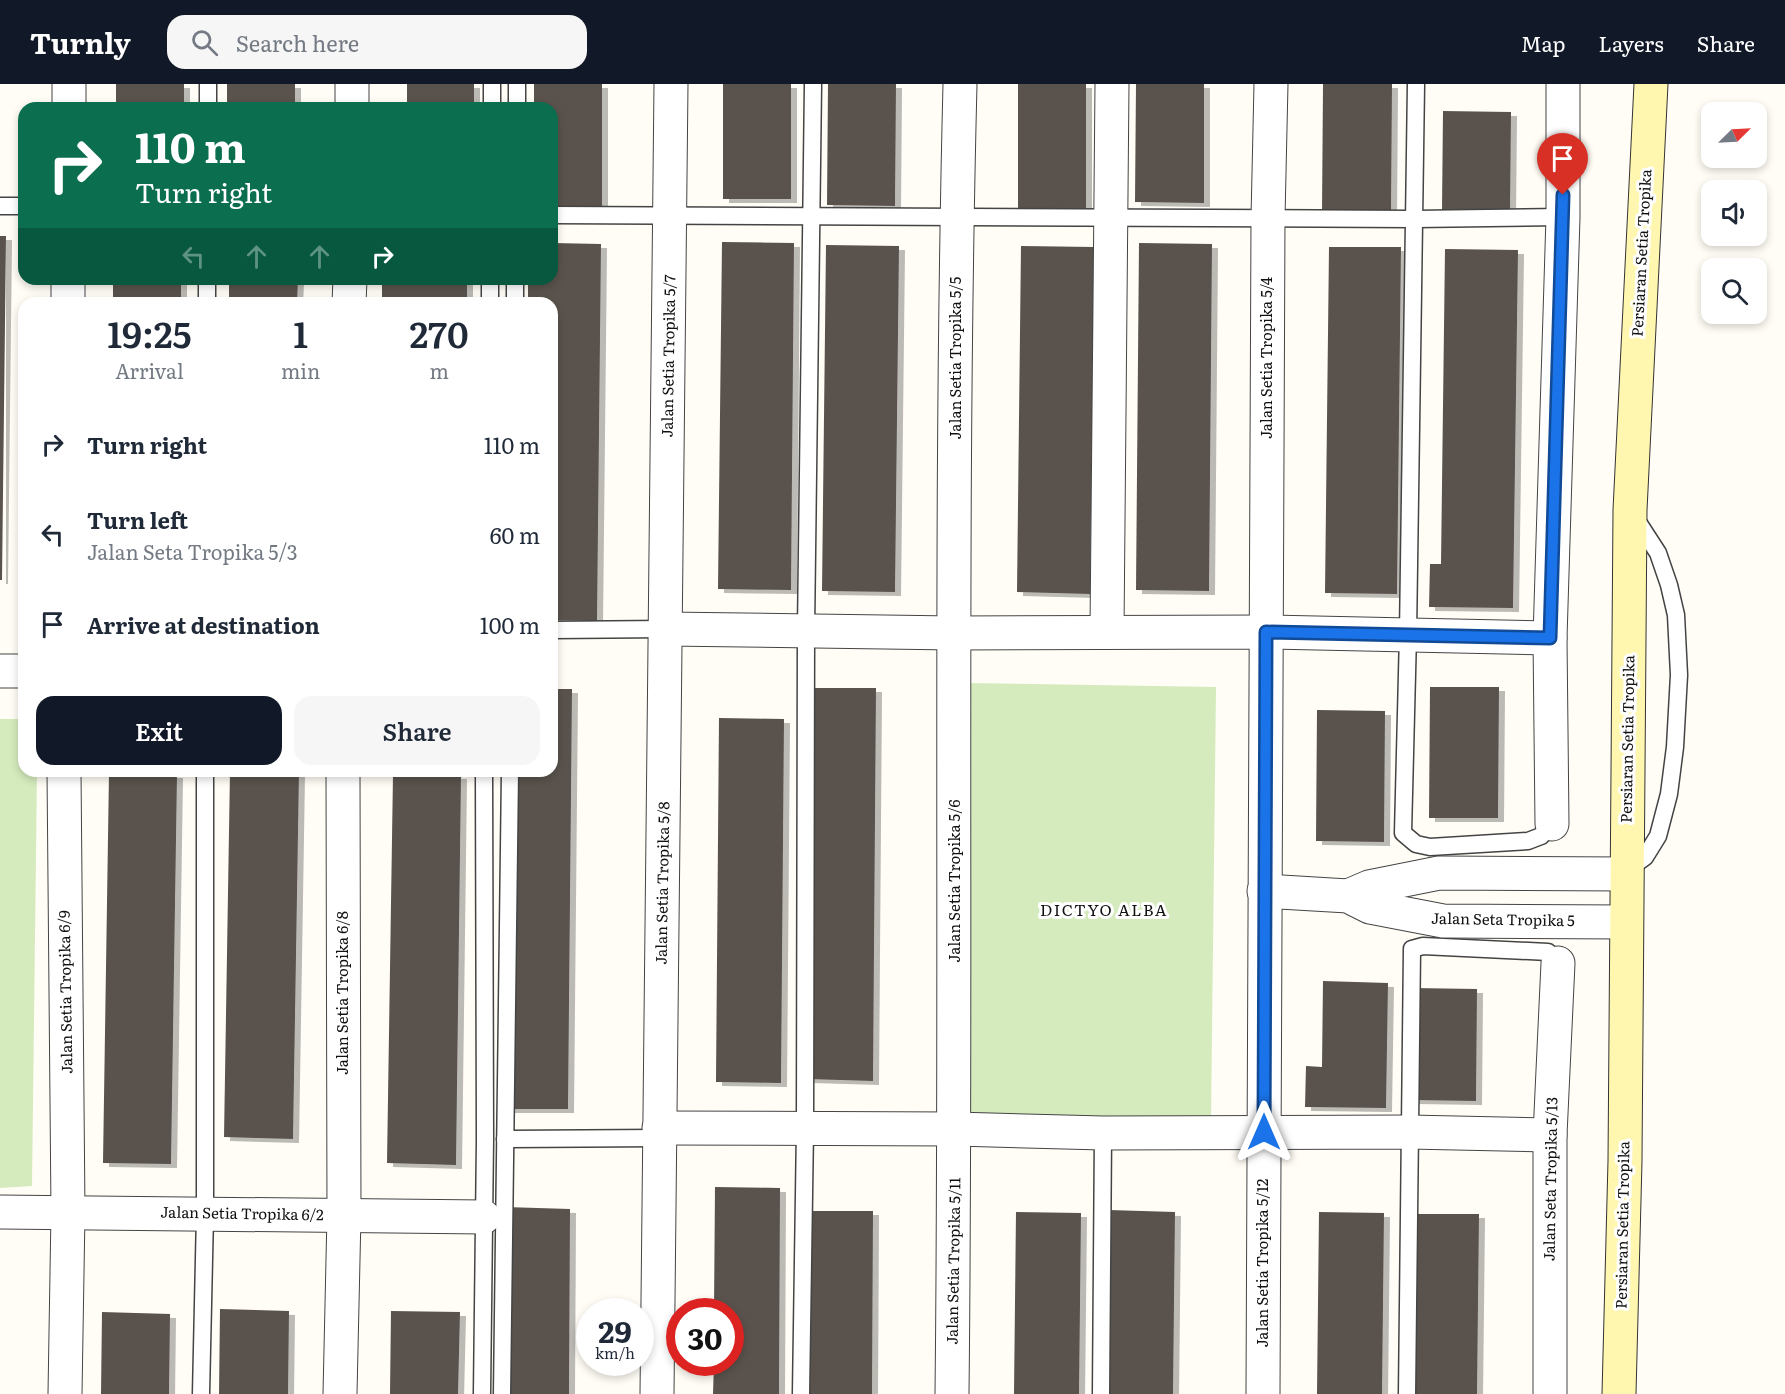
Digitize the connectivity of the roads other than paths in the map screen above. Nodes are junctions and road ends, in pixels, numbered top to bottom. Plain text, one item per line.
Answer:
1 (69, 84) edge
2 (208, 84) edge
3 (352, 84) edge
4 (492, 84) edge
5 (517, 84) edge
6 (672, 84) edge
7 (813, 84) edge
8 (960, 84) edge
9 (1112, 84) edge
10 (1271, 84) edge
11 (1416, 84) edge
12 (1651, 84) edge
13 (1563, 85) edge
14 (69, 102) edge
15 (208, 102) edge
16 (352, 102) edge
17 (492, 102) edge
18 (517, 102) edge
19 (0, 206) edge
20 (18, 206) edge
21 (558, 216) edge
22 (670, 216) junction
23 (813, 216) junction
24 (1563, 217) junction
25 (957, 218) junction
26 (1110, 218) junction
27 (1268, 218) junction
28 (1414, 219) junction
29 (1630, 510) junction
30 (666, 629) junction
31 (558, 630) edge
32 (806, 630) junction
33 (1107, 631) junction
34 (1266, 632) junction
35 (954, 633) junction
36 (1408, 634) junction
37 (1550, 638) junction
38 (0, 671) edge
39 (18, 671) edge
40 (64, 777) edge
41 (205, 777) edge
42 (343, 777) edge
43 (484, 777) edge
44 (510, 777) edge
45 (1552, 824) joint
46 (1627, 872) junction
47 (1264, 891) junction
48 (1348, 896) junction
49 (1626, 922) junction
50 (1558, 963) joint
51 (805, 1128) junction
52 (955, 1129) junction
53 (1264, 1132) junction
54 (1409, 1132) junction
55 (659, 1133) junction
56 (1103, 1133) junction
57 (1550, 1135) junction
58 (505, 1139) junction
59 (0, 1212) edge
60 (68, 1212) junction
61 (205, 1214) junction
62 (344, 1215) junction
63 (484, 1217) junction
64 (65, 1394) edge
65 (201, 1394) edge
66 (340, 1394) edge
67 (482, 1394) edge
68 (502, 1394) edge
69 (657, 1394) edge
70 (801, 1394) edge
71 (952, 1394) edge
72 (1101, 1394) edge
73 (1263, 1394) edge
74 (1407, 1394) edge
75 (1550, 1394) edge
76 (1619, 1394) edge

1 - 14 street
2 - 15 lane
3 - 16 street
4 - 17 lane
5 - 18 lane
6 - 22 street, Jalan Setia Tropika 5/7
7 - 23 lane
8 - 25 street, Jalan Setia Tropika 5/5
9 - 26 street
10 - 27 street, Jalan Setia Tropika 5/4
11 - 28 lane
12 - 29 street, Persiaran Setia Tropika
13 - 24 street
19 - 20 lane
21 - 22 lane
22 - 23 lane
22 - 30 street, Jalan Setia Tropika 5/7
23 - 25 lane
23 - 32 lane
24 - 28 lane
24 - 37 street
25 - 26 lane
25 - 35 street, Jalan Setia Tropika 5/5
26 - 27 lane
26 - 33 street
27 - 28 lane
27 - 34 street, Jalan Setia Tropika 5/4
28 - 36 lane
29 - 46 street, Persiaran Setia Tropika
29 - 46 lane
30 - 31 lane
30 - 32 street
30 - 55 street, Jalan Setia Tropika 5/8
32 - 35 street
32 - 51 lane
33 - 34 street
33 - 35 street
34 - 36 street
34 - 47 street, Jalan Setia Tropika 5/4
35 - 52 street, Jalan Setia Tropika 5/6
36 - 37 street
36 - 45 lane
37 - 45 street
38 - 39 street
40 - 60 street, Jalan Setia Tropika 6/9
41 - 61 lane
42 - 62 street, Jalan Setia Tropika 6/8
43 - 63 lane
44 - 58 lane
46 - 48 street, Jalan Seta Tropika 5
46 - 49 street, Persiaran Setia Tropika
47 - 48 street, Jalan Seta Tropika 5
47 - 53 street, Jalan Setia Tropika 5/12
48 - 49 street, Jalan Seta Tropika 5
49 - 76 street, Persiaran Setia Tropika
50 - 54 lane
50 - 57 street, Jalan Seta Tropika 5/13
51 - 52 street
51 - 55 street
51 - 70 lane
52 - 56 street
52 - 71 street, Jalan Setia Tropika 5/11
53 - 54 street
53 - 56 street
53 - 73 street, Jalan Setia Tropika 5/12
54 - 57 street
54 - 74 lane
55 - 58 lane
55 - 69 street, Jalan Setia Tropika 5/8
56 - 72 lane
57 - 75 street, Jalan Seta Tropika 5/13
58 - 68 lane
59 - 60 street, Jalan Setia Tropika 6/2
60 - 61 street, Jalan Setia Tropika 6/2
60 - 64 street, Jalan Setia Tropika 6/9
61 - 62 street, Jalan Setia Tropika 6/2
61 - 65 lane
62 - 63 street, Jalan Setia Tropika 6/2
62 - 66 street, Jalan Setia Tropika 6/8
63 - 67 lane

